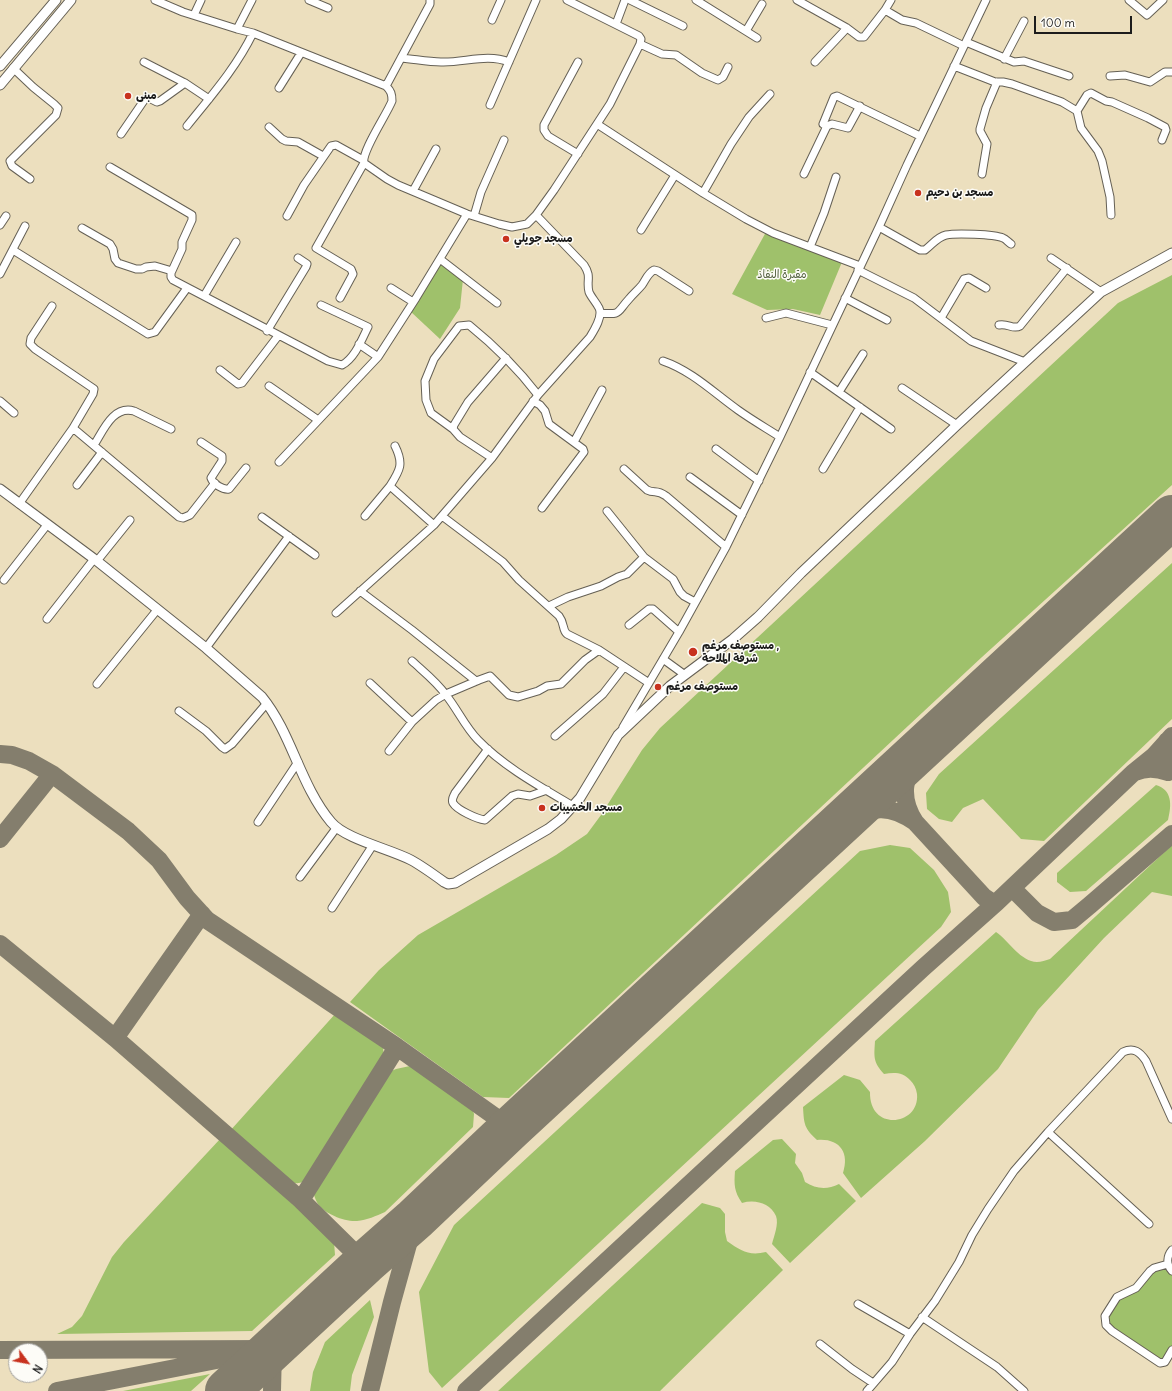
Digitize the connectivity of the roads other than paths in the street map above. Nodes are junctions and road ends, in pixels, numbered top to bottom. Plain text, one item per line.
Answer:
1 (56, 0) edge
2 (71, 0) edge
3 (155, 0) edge
4 (201, 0) edge
5 (252, 0) edge
6 (309, 0) edge
7 (430, 0) edge
8 (501, 0) edge
9 (536, 0) edge
10 (567, 0) edge
11 (625, 0) edge
12 (630, 0) edge
13 (696, 0) edge
14 (797, 0) edge
15 (891, 0) edge
16 (986, 0) edge
17 (1129, 0) edge
18 (1163, 0) edge
19 (762, 4) dead end
20 (328, 8) dead end
21 (885, 10) junction
22 (194, 15) junction
23 (492, 20) dead end
24 (1024, 21) dead end
25 (616, 24) junction
26 (683, 26) dead end
27 (847, 28) junction
28 (237, 29) junction
29 (746, 31) junction
30 (253, 33) junction
31 (757, 38) dead end
32 (640, 44) junction
33 (965, 44) junction
34 (301, 53) junction
35 (401, 58) junction
36 (1004, 59) junction
37 (144, 62) dead end
38 (509, 62) junction
39 (578, 62) dead end
40 (815, 62) dead end
41 (0, 66) edge
42 (954, 66) junction
43 (728, 67) dead end
44 (13, 68) junction
45 (1172, 72) edge
46 (1070, 76) dead end
47 (1110, 76) dead end
48 (185, 82) junction
49 (997, 82) junction
50 (0, 85) edge
51 (386, 86) junction
52 (279, 88) dead end
53 (770, 94) dead end
54 (210, 99) junction
55 (490, 106) dead end
56 (860, 106) junction
57 (1077, 111) junction
58 (598, 124) junction
59 (187, 126) dead end
60 (827, 126) junction
61 (269, 127) dead end
62 (121, 134) dead end
63 (920, 136) junction
64 (504, 140) dead end
65 (1162, 140) dead end
66 (436, 149) dead end
67 (578, 154) junction
68 (323, 156) junction
69 (364, 161) junction
70 (110, 167) dead end
71 (675, 174) junction
72 (804, 174) dead end
73 (982, 174) dead end
74 (836, 177) dead end
75 (30, 179) dead end
76 (412, 191) junction
77 (703, 193) junction
78 (1112, 214) dead end
79 (470, 215) junction
80 (536, 215) junction
81 (6, 216) dead end
82 (287, 216) dead end
83 (0, 225) edge
84 (25, 226) dead end
85 (879, 227) junction
86 (82, 228) dead end
87 (641, 230) dead end
88 (236, 242) dead end
89 (1011, 244) dead end
90 (810, 246) junction
91 (13, 250) junction
92 (1172, 253) edge
93 (298, 258) dead end
94 (1051, 258) dead end
95 (440, 259) junction
96 (859, 268) junction
97 (1067, 268) junction
98 (172, 271) junction
99 (0, 274) edge
100 (187, 288) junction
101 (391, 288) dead end
102 (986, 288) dead end
103 (689, 291) dead end
104 (1101, 292) junction
105 (204, 296) junction
106 (340, 298) dead end
107 (845, 298) junction
108 (413, 302) junction
109 (497, 303) dead end
110 (321, 305) dead end
111 (52, 306) dead end
112 (600, 313) junction
113 (766, 318) dead end
114 (941, 318) junction
115 (887, 320) dead end
116 (832, 325) junction
117 (999, 325) dead end
118 (267, 331) junction
119 (278, 336) junction
120 (359, 344) junction
121 (863, 354) dead end
122 (378, 357) junction
123 (506, 358) junction
124 (663, 361) dead end
125 (1025, 362) junction
126 (220, 370) dead end
127 (810, 372) junction
128 (269, 386) dead end
129 (902, 388) dead end
130 (602, 390) dead end
131 (840, 392) junction
132 (536, 398) junction
133 (0, 401) edge
134 (860, 407) junction
135 (14, 414) dead end
136 (318, 420) junction
137 (957, 425) junction
138 (73, 428) junction
139 (171, 429) dead end
140 (453, 429) junction
141 (891, 429) dead end
142 (780, 437) junction
143 (201, 442) dead end
144 (574, 442) junction
145 (94, 445) junction
146 (395, 446) dead end
147 (716, 449) dead end
148 (102, 452) junction
149 (492, 458) junction
150 (279, 462) dead end
151 (246, 468) dead end
152 (624, 469) dead end
153 (823, 469) dead end
154 (690, 477) dead end
155 (759, 481) junction
156 (215, 483) junction
157 (77, 485) dead end
158 (390, 486) junction
159 (0, 489) edge
160 (19, 504) junction
161 (542, 508) dead end
162 (607, 512) dead end
163 (742, 514) junction
164 (365, 516) dead end
165 (442, 516) junction
166 (262, 517) dead end
167 (130, 520) dead end
168 (47, 525) junction
169 (434, 525) junction
170 (289, 536) junction
171 (726, 547) junction
172 (315, 555) dead end
173 (644, 557) junction
174 (95, 560) junction
175 (4, 580) dead end
176 (360, 591) junction
177 (695, 602) junction
178 (549, 606) junction
179 (157, 610) junction
180 (336, 613) dead end
181 (47, 619) dead end
182 (629, 625) dead end
183 (679, 632) junction
184 (206, 648) junction
185 (599, 650) junction
186 (663, 659) junction
187 (412, 661) dead end
188 (624, 667) junction
189 (685, 675) junction
190 (476, 681) junction
191 (370, 683) dead end
192 (98, 684) dead end
193 (649, 684) junction
194 (446, 694) junction
195 (267, 704) junction
196 (180, 711) dead end
197 (412, 722) junction
198 (618, 735) junction
199 (554, 736) dead end
200 (488, 749) junction
201 (389, 751) dead end
202 (298, 762) junction
203 (547, 790) junction
204 (573, 806) junction
205 (258, 822) dead end
206 (337, 827) junction
207 (373, 845) junction
208 (300, 876) dead end
209 (332, 908) dead end
210 (1172, 1119) edge
211 (1048, 1132) junction
212 (1149, 1224) dead end
213 (1172, 1250) edge
214 (1170, 1268) edge
215 (858, 1304) dead end
216 (922, 1317) junction
217 (910, 1334) junction
218 (820, 1344) dead end
219 (1172, 1350) edge
220 (873, 1383) junction
221 (867, 1391) edge
222 (1024, 1391) edge

1 - 41 main road
2 - 44 main road
3 - 22 street
4 - 22 street
5 - 28 street
6 - 20 street
7 - 35 street
8 - 23 street
9 - 38 street
10 - 25 street
11 - 25 street
12 - 26 street
13 - 29 street
14 - 27 street
15 - 21 street
16 - 33 street
17 - 18 street
19 - 29 street
21 - 27 street
21 - 33 street
22 - 28 street
24 - 36 street
25 - 32 street
27 - 40 street
28 - 30 street
29 - 31 street
30 - 34 street
30 - 54 street
32 - 43 street
32 - 58 street
33 - 36 street
33 - 42 street
34 - 51 street
34 - 52 street
35 - 38 street
35 - 51 street
36 - 46 street
37 - 48 street
38 - 55 street
39 - 67 street
42 - 49 street
42 - 63 street
44 - 50 main road
44 - 75 street
45 - 47 street
48 - 54 street
48 - 62 street
49 - 57 street
49 - 73 street
51 - 69 street
53 - 77 street
54 - 59 street
56 - 60 street
56 - 60 street
56 - 63 street
57 - 65 street
57 - 78 street
58 - 67 street
58 - 71 street
60 - 72 street
61 - 68 street
63 - 85 street
64 - 79 street
66 - 76 street
67 - 80 street
68 - 69 street
68 - 82 street
69 - 76 street
69 - 106 street
70 - 98 street
71 - 77 street
71 - 87 street
74 - 90 street
76 - 79 street
77 - 90 street
79 - 80 street
79 - 95 street
80 - 112 street
81 - 83 street
84 - 91 street
85 - 89 street
85 - 96 street
86 - 98 street
88 - 105 street
90 - 96 street
91 - 99 street
91 - 100 street
92 - 104 main road
93 - 118 street
94 - 97 street
95 - 108 street
95 - 109 street
96 - 107 street
96 - 114 street
97 - 104 street
97 - 117 street
98 - 100 street
100 - 105 street
101 - 108 street
102 - 114 street
103 - 112 street
104 - 125 main road
105 - 118 street
107 - 115 street
107 - 116 street
108 - 122 street
110 - 120 street
111 - 138 street
112 - 132 street
113 - 116 street
114 - 125 street
116 - 127 street
118 - 119 street
119 - 120 street
119 - 126 street
120 - 122 street
121 - 131 street
122 - 136 street
123 - 132 street
123 - 140 street
123 - 140 street
124 - 142 street
125 - 137 main road
127 - 131 street
127 - 142 street
128 - 136 street
129 - 137 street
130 - 144 street
131 - 134 street
132 - 144 street
132 - 149 street
133 - 135 street
134 - 141 street
134 - 153 street
136 - 150 street
137 - 189 main road
138 - 145 street
138 - 160 street
139 - 145 street
140 - 149 street
142 - 155 street
143 - 156 street
144 - 161 street
145 - 148 street
146 - 158 street
147 - 155 street
148 - 156 street
148 - 157 street
149 - 165 street
151 - 156 street
152 - 171 street
154 - 163 street
155 - 163 street
158 - 164 street
158 - 169 street
159 - 160 main road
160 - 168 main road
162 - 173 street
163 - 171 street
165 - 169 street
165 - 178 street
166 - 170 street
167 - 174 street
168 - 174 main road
168 - 175 street
169 - 176 street
170 - 172 street
170 - 184 street
171 - 177 street
173 - 177 street
173 - 178 street
174 - 179 main road
174 - 181 street
176 - 180 street
176 - 190 street
177 - 183 street
178 - 185 street
179 - 184 main road
179 - 192 street
182 - 183 street
183 - 186 street
184 - 195 main road
185 - 188 street
185 - 190 street
186 - 189 street
186 - 193 street
187 - 194 street
188 - 193 street
188 - 199 street
189 - 198 main road
190 - 194 street
191 - 197 street
193 - 198 street
194 - 197 street
194 - 200 street
195 - 196 street
195 - 202 main road
197 - 201 street
198 - 204 main road
200 - 203 street
200 - 203 street
202 - 205 street
202 - 206 main road
203 - 204 street
204 - 207 main road
206 - 207 main road
206 - 208 street
207 - 209 street
210 - 211 street
211 - 212 street
211 - 216 street
213 - 214 street
214 - 219 street
215 - 217 street
216 - 217 street
216 - 222 street
217 - 220 street
218 - 220 street
220 - 221 street

